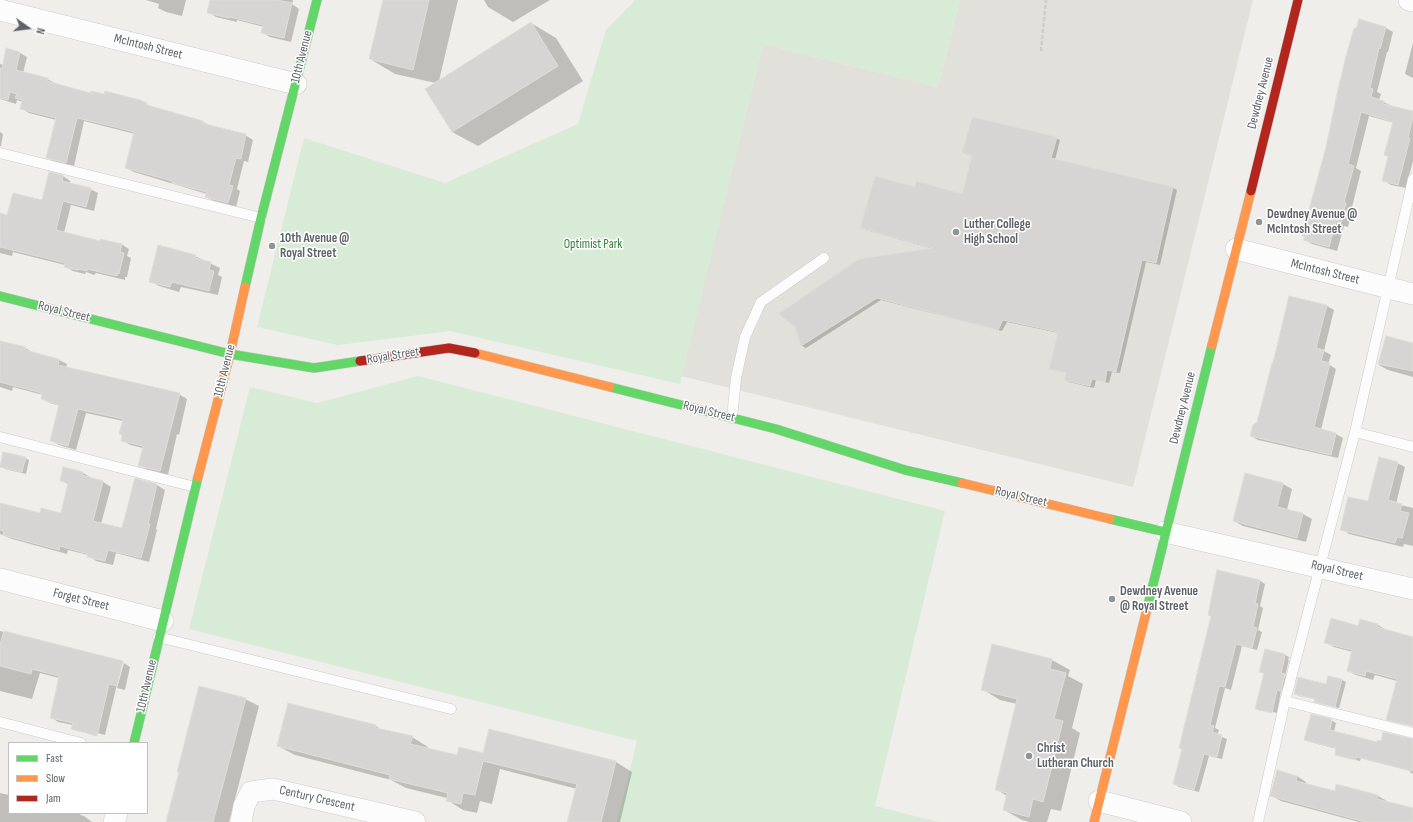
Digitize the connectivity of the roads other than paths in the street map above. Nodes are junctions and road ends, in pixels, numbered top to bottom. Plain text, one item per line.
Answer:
1 (317, 0) edge
2 (1298, 0) edge
3 (1409, 0) edge
4 (1413, 1) edge
5 (0, 10) edge
6 (296, 84) junction
7 (0, 153) edge
8 (1413, 179) edge
9 (261, 218) junction
10 (1236, 249) junction
11 (824, 258) dead end
12 (1389, 288) junction
13 (1413, 294) edge
14 (0, 296) edge
15 (230, 354) junction
16 (732, 418) junction
17 (1355, 432) junction
18 (0, 438) edge
19 (1413, 447) edge
20 (195, 487) junction
21 (1165, 532) junction
22 (1321, 567) junction
23 (0, 578) edge
24 (1413, 589) edge
25 (161, 629) junction
26 (1285, 701) junction
27 (451, 709) dead end
28 (0, 722) edge
29 (1413, 733) edge
30 (77, 742) edge
31 (134, 742) edge
32 (1099, 801) junction
33 (241, 822) edge
34 (415, 822) edge
35 (1094, 822) edge
36 (1181, 822) edge
37 (1258, 822) edge

1 - 6 street, 10th Avenue
2 - 10 street, Dewdney Avenue
3 - 4 street
5 - 6 street, McIntosh Street
6 - 9 street, 10th Avenue
7 - 9 lane
8 - 12 lane
9 - 15 street, 10th Avenue
10 - 12 street, McIntosh Street
10 - 21 street, Dewdney Avenue
11 - 16 lane
12 - 13 street, McIntosh Street
12 - 17 lane
14 - 15 street, Royal Street
15 - 16 street, Royal Street
15 - 20 street, 10th Avenue
16 - 21 street, Royal Street
17 - 19 lane
17 - 22 lane
18 - 20 lane
20 - 25 street, 10th Avenue
21 - 22 street, Royal Street
21 - 32 street, Dewdney Avenue
22 - 24 street, Royal Street
22 - 26 lane
23 - 25 street, Forget Street
25 - 27 lane
25 - 31 street, 10th Avenue
26 - 29 lane
26 - 37 lane
28 - 30 lane
32 - 35 street, Dewdney Avenue
32 - 36 street
33 - 34 street, Century Crescent

